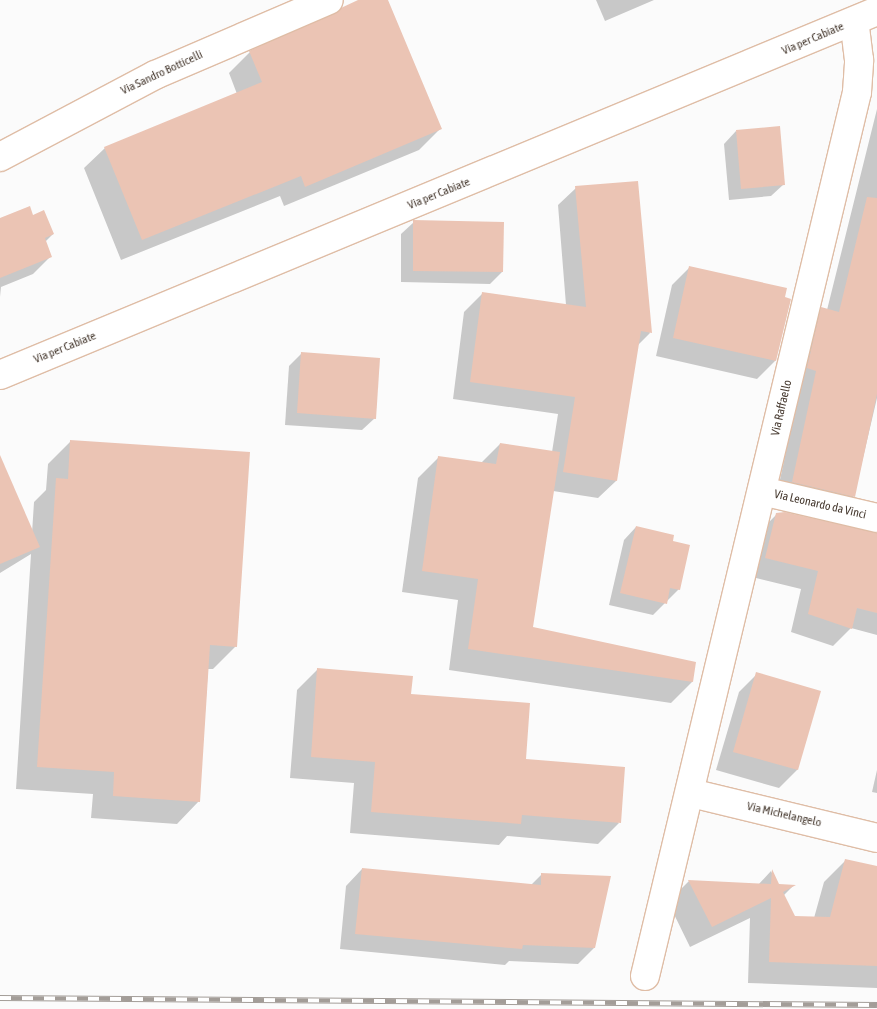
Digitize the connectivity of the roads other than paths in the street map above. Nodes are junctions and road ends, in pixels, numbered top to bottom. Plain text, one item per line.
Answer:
1 (329, 0) edge
2 (866, 16) edge
3 (0, 157) edge
4 (0, 375) edge
5 (762, 491) junction
6 (877, 518) edge
7 (691, 793) junction
8 (877, 838) edge
9 (645, 976) dead end

1 - 3 street, Via Sandro Botticelli
2 - 4 street, Via per Cabiate
2 - 5 street, Via Raffaello
5 - 6 street, Via Leonardo da Vinci
5 - 7 street, Via Raffaello
7 - 8 street, Via Michelangelo
7 - 9 street, Via Raffaello

